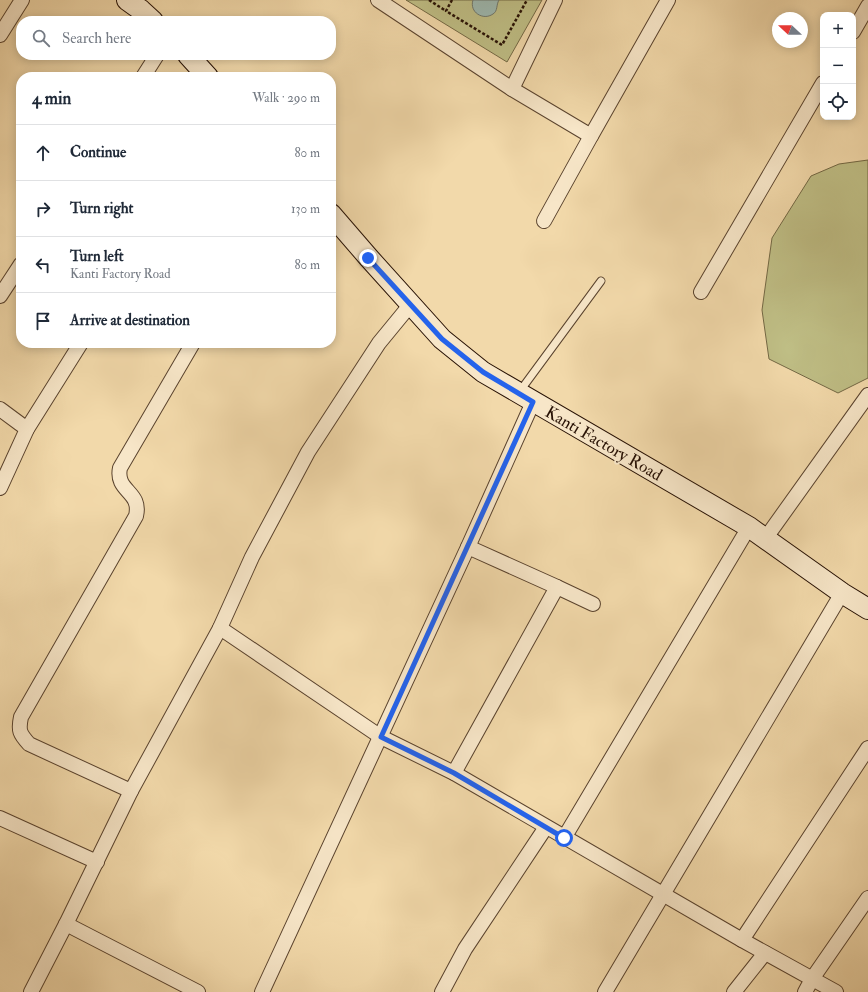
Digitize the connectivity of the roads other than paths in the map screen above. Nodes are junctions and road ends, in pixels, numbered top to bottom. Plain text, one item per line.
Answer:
1 (22, 0) edge
2 (127, 0) edge
3 (378, 0) edge
4 (555, 0) edge
5 (668, 0) edge
6 (868, 6) edge
7 (148, 16) edge
8 (856, 27) edge
9 (0, 35) edge
10 (154, 60) edge
11 (193, 60) edge
12 (146, 72) edge
13 (203, 72) edge
14 (822, 84) edge
15 (512, 89) junction
16 (591, 136) junction
17 (336, 220) edge
18 (544, 221) dead end
19 (16, 272) edge
20 (601, 282) dead end
21 (701, 292) dead end
22 (0, 296) edge
23 (411, 304) junction
24 (78, 348) edge
25 (190, 348) edge
26 (868, 395) edge
27 (526, 398) junction
28 (0, 409) edge
29 (27, 429) junction
30 (0, 488) edge
31 (749, 527) junction
32 (765, 539) junction
33 (468, 547) junction
34 (557, 587) junction
35 (842, 593) junction
36 (593, 604) dead end
37 (868, 609) edge
38 (220, 628) junction
39 (381, 737) junction
40 (868, 748) edge
41 (454, 773) junction
42 (131, 791) junction
43 (0, 818) edge
44 (546, 827) junction
45 (564, 838) junction
46 (96, 862) junction
47 (664, 894) junction
48 (868, 898) edge
49 (66, 924) junction
50 (742, 940) junction
51 (765, 953) junction
52 (812, 979) junction
53 (32, 992) edge
54 (198, 992) edge
55 (262, 992) edge
56 (442, 992) edge
57 (605, 992) edge
58 (734, 992) edge
59 (805, 992) edge
60 (836, 992) edge

1 - 9 street
2 - 7 street
3 - 15 street
4 - 15 street
5 - 16 street
6 - 8 street
10 - 12 street
11 - 13 street
14 - 21 street
15 - 16 street
16 - 18 street
17 - 23 street, Kanti Factory Road
19 - 22 street
20 - 27 lane
23 - 27 street, Kanti Factory Road
23 - 38 street
24 - 29 street
25 - 42 street
26 - 32 street
27 - 31 street, Kanti Factory Road
27 - 33 street
28 - 29 street
29 - 30 street
31 - 32 street, Kanti Factory Road
31 - 45 street
32 - 35 street, Kanti Factory Road
33 - 34 street
33 - 39 street
34 - 36 street
34 - 41 street
35 - 37 street, Kanti Factory Road
35 - 47 street
38 - 39 street
38 - 42 street
39 - 41 street
39 - 55 street
40 - 50 street
41 - 44 street
42 - 46 street
43 - 46 street
44 - 45 street
44 - 56 street
45 - 47 street
46 - 49 street
47 - 50 street
47 - 57 street
48 - 52 street
49 - 53 street
49 - 54 street
50 - 51 street
51 - 52 street
51 - 58 street
52 - 59 street
52 - 60 street

